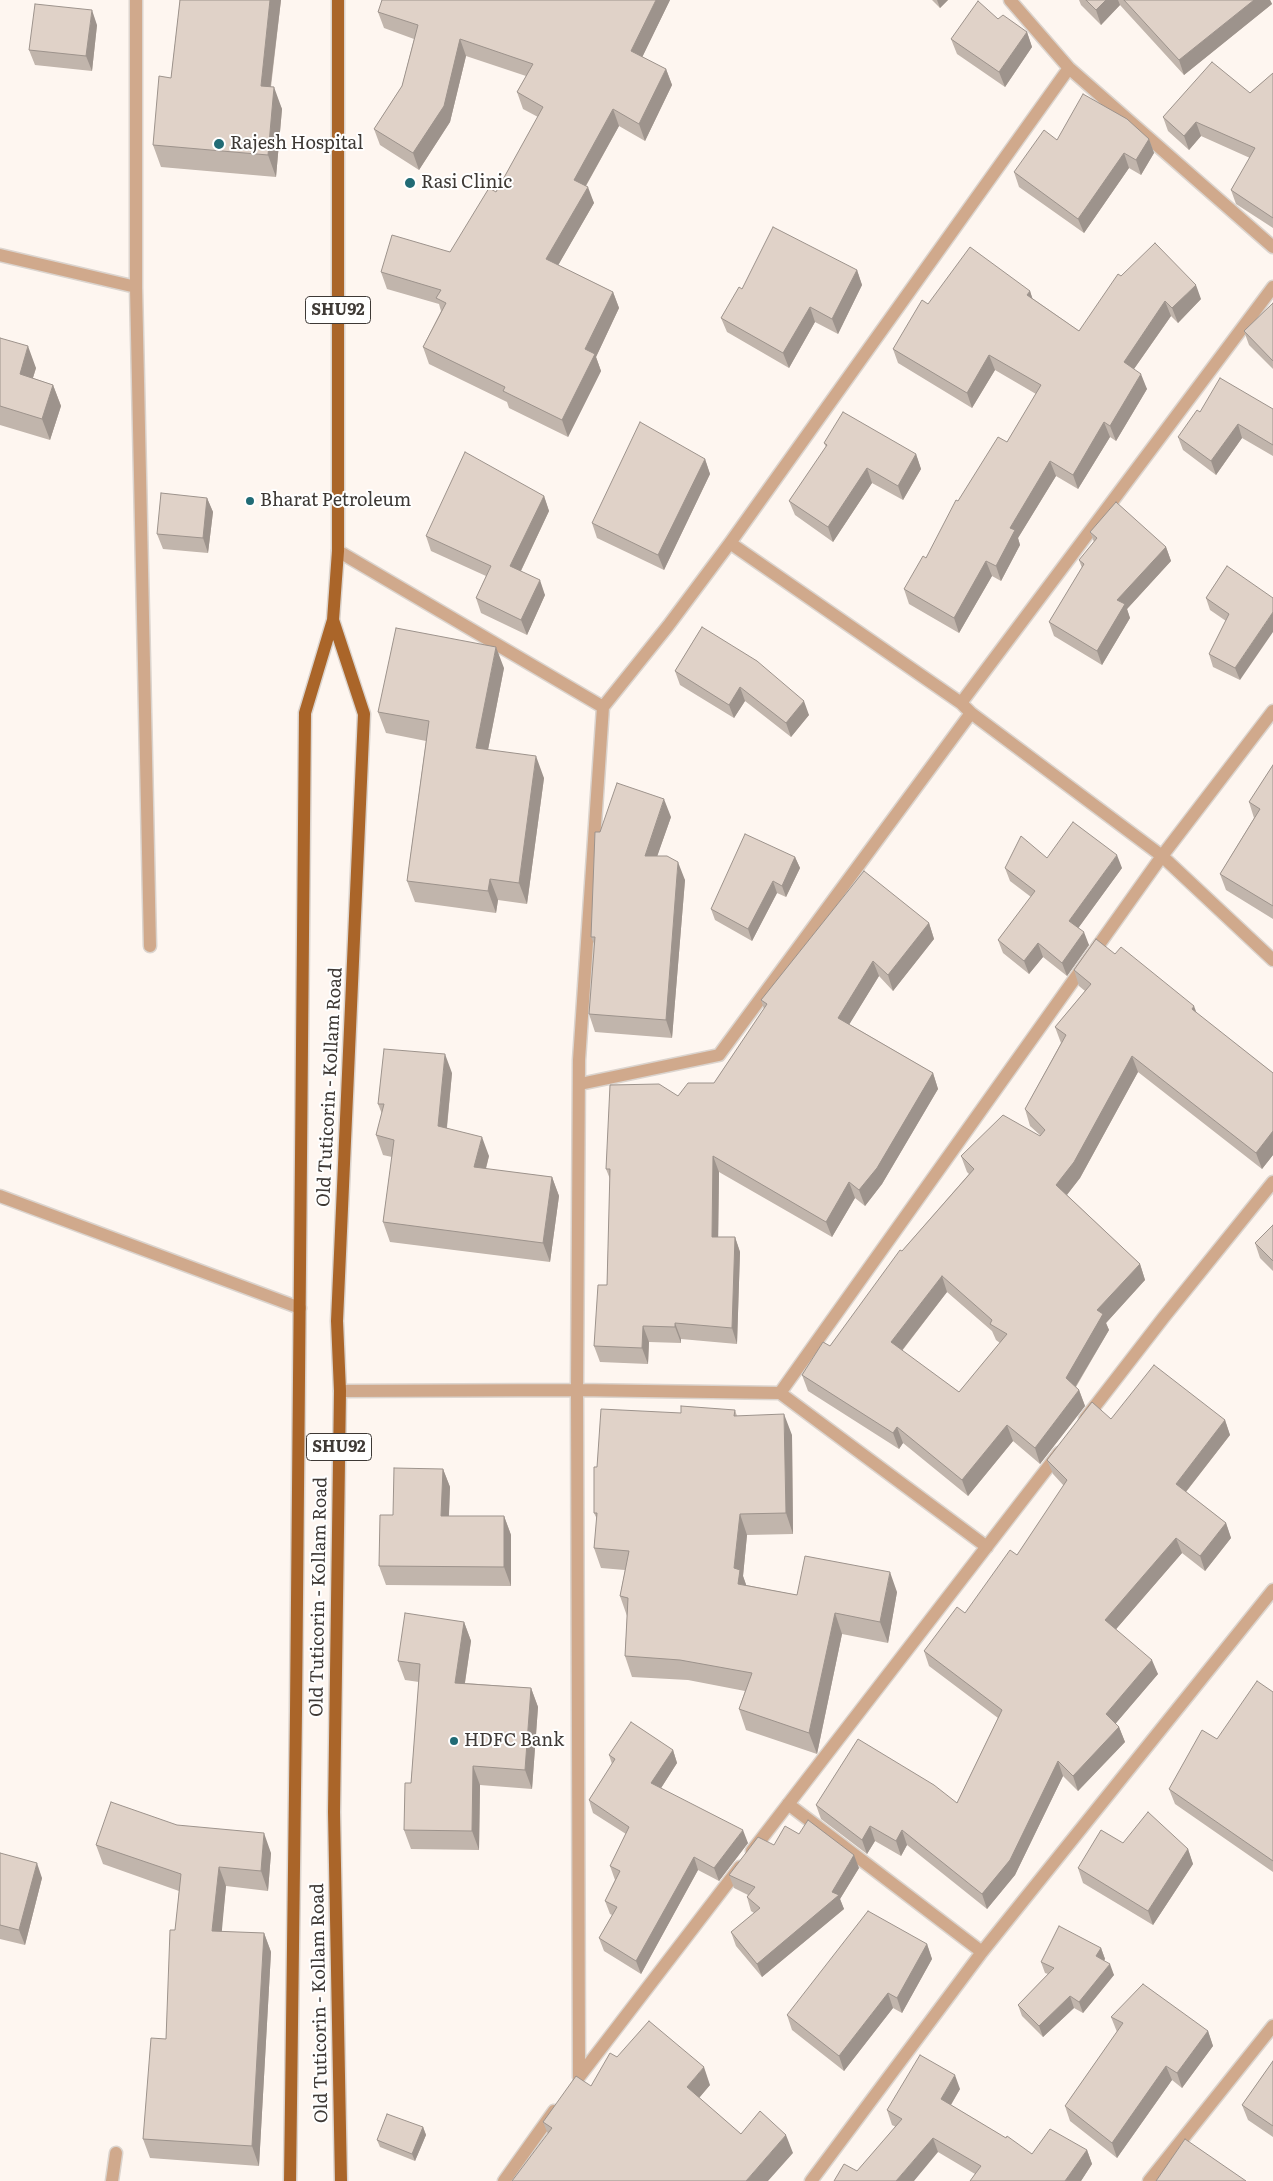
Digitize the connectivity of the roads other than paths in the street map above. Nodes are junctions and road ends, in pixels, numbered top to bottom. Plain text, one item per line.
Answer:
1 (136, 0) edge
2 (338, 0) edge
3 (1010, 0) edge
4 (1069, 68) junction
5 (1273, 247) edge
6 (0, 255) edge
7 (136, 287) junction
8 (1273, 287) edge
9 (730, 543) junction
10 (338, 551) junction
11 (333, 620) junction
12 (961, 703) junction
13 (603, 706) junction
14 (1273, 711) edge
15 (971, 713) junction
16 (1162, 856) junction
17 (150, 946) dead end
18 (1273, 960) edge
19 (580, 1084) junction
20 (1273, 1182) edge
21 (0, 1196) edge
22 (300, 1308) junction
23 (577, 1390) junction
24 (340, 1391) junction
25 (780, 1393) junction
26 (1078, 1428) edge
27 (1066, 1444) edge
28 (987, 1546) junction
29 (1273, 1590) edge
30 (788, 1804) junction
31 (982, 1952) junction
32 (1273, 2026) edge
33 (562, 2100) edge
34 (116, 2152) dead end
35 (112, 2181) edge
36 (290, 2181) edge
37 (341, 2181) edge
38 (504, 2181) edge
39 (811, 2181) edge
40 (1149, 2181) edge

1 - 7 street
2 - 10 main road, Old Tuticorin - Kollam Road / SHU92
3 - 4 street
4 - 5 street
4 - 9 street
6 - 7 street
7 - 17 street
8 - 12 street
9 - 12 street
9 - 13 street
10 - 11 main road, Old Tuticorin - Kollam Road / SHU92
10 - 13 street
11 - 22 main road
11 - 24 main road, Old Tuticorin - Kollam Road / SHU92
12 - 15 street
13 - 19 street
14 - 16 street
15 - 16 street
15 - 19 street
16 - 18 street
16 - 25 street
19 - 23 street
20 - 26 street
21 - 22 street
22 - 36 main road
23 - 24 street
23 - 25 street
23 - 30 street
24 - 37 main road, Old Tuticorin - Kollam Road / SHU92
25 - 28 street
27 - 28 street
28 - 30 street
29 - 31 street
30 - 31 street
31 - 39 street
32 - 40 street
33 - 38 street
34 - 35 street

